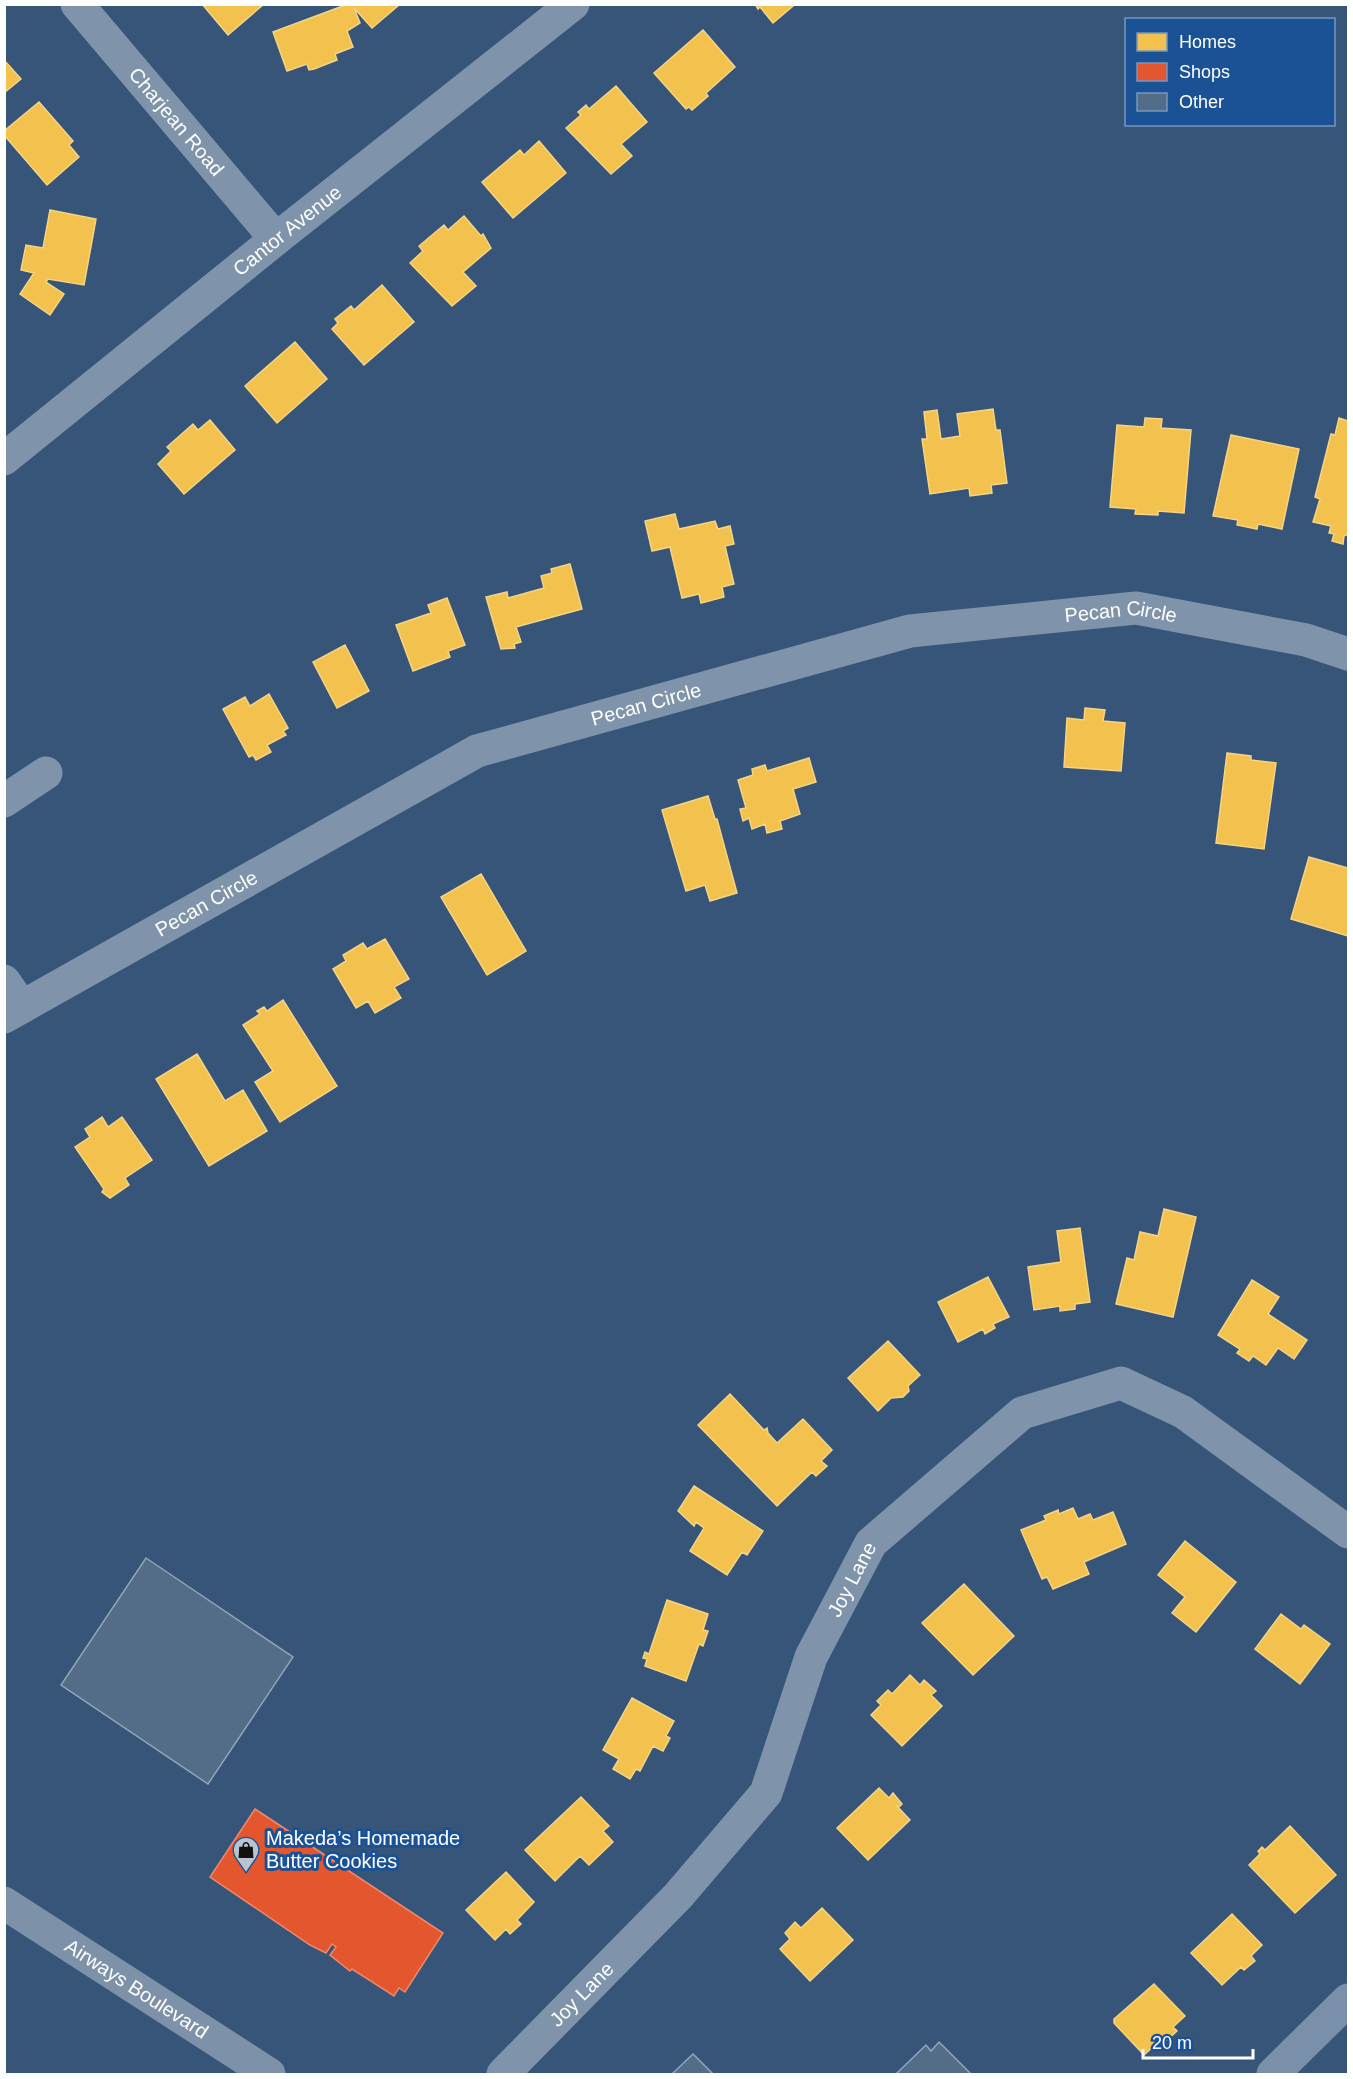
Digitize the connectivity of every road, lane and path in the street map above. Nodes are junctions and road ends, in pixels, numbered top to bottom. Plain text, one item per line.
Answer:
1 (77, 4) edge
2 (573, 4) edge
3 (276, 239) junction
4 (4, 459) edge
5 (1348, 654) edge
6 (46, 773) dead end
7 (4, 801) edge
8 (10, 1002) edge
9 (1348, 1532) edge
10 (4, 1903) edge
11 (1348, 2000) edge
12 (269, 2074) edge
13 (503, 2074) edge
14 (1273, 2074) edge

1 - 3 street, Charjean Road
2 - 3 street, Cantor Avenue
3 - 4 street, Cantor Avenue
5 - 8 street, Pecan Circle
6 - 7 street
9 - 13 street, Joy Lane
10 - 12 main road, Airways Boulevard
11 - 14 main road

